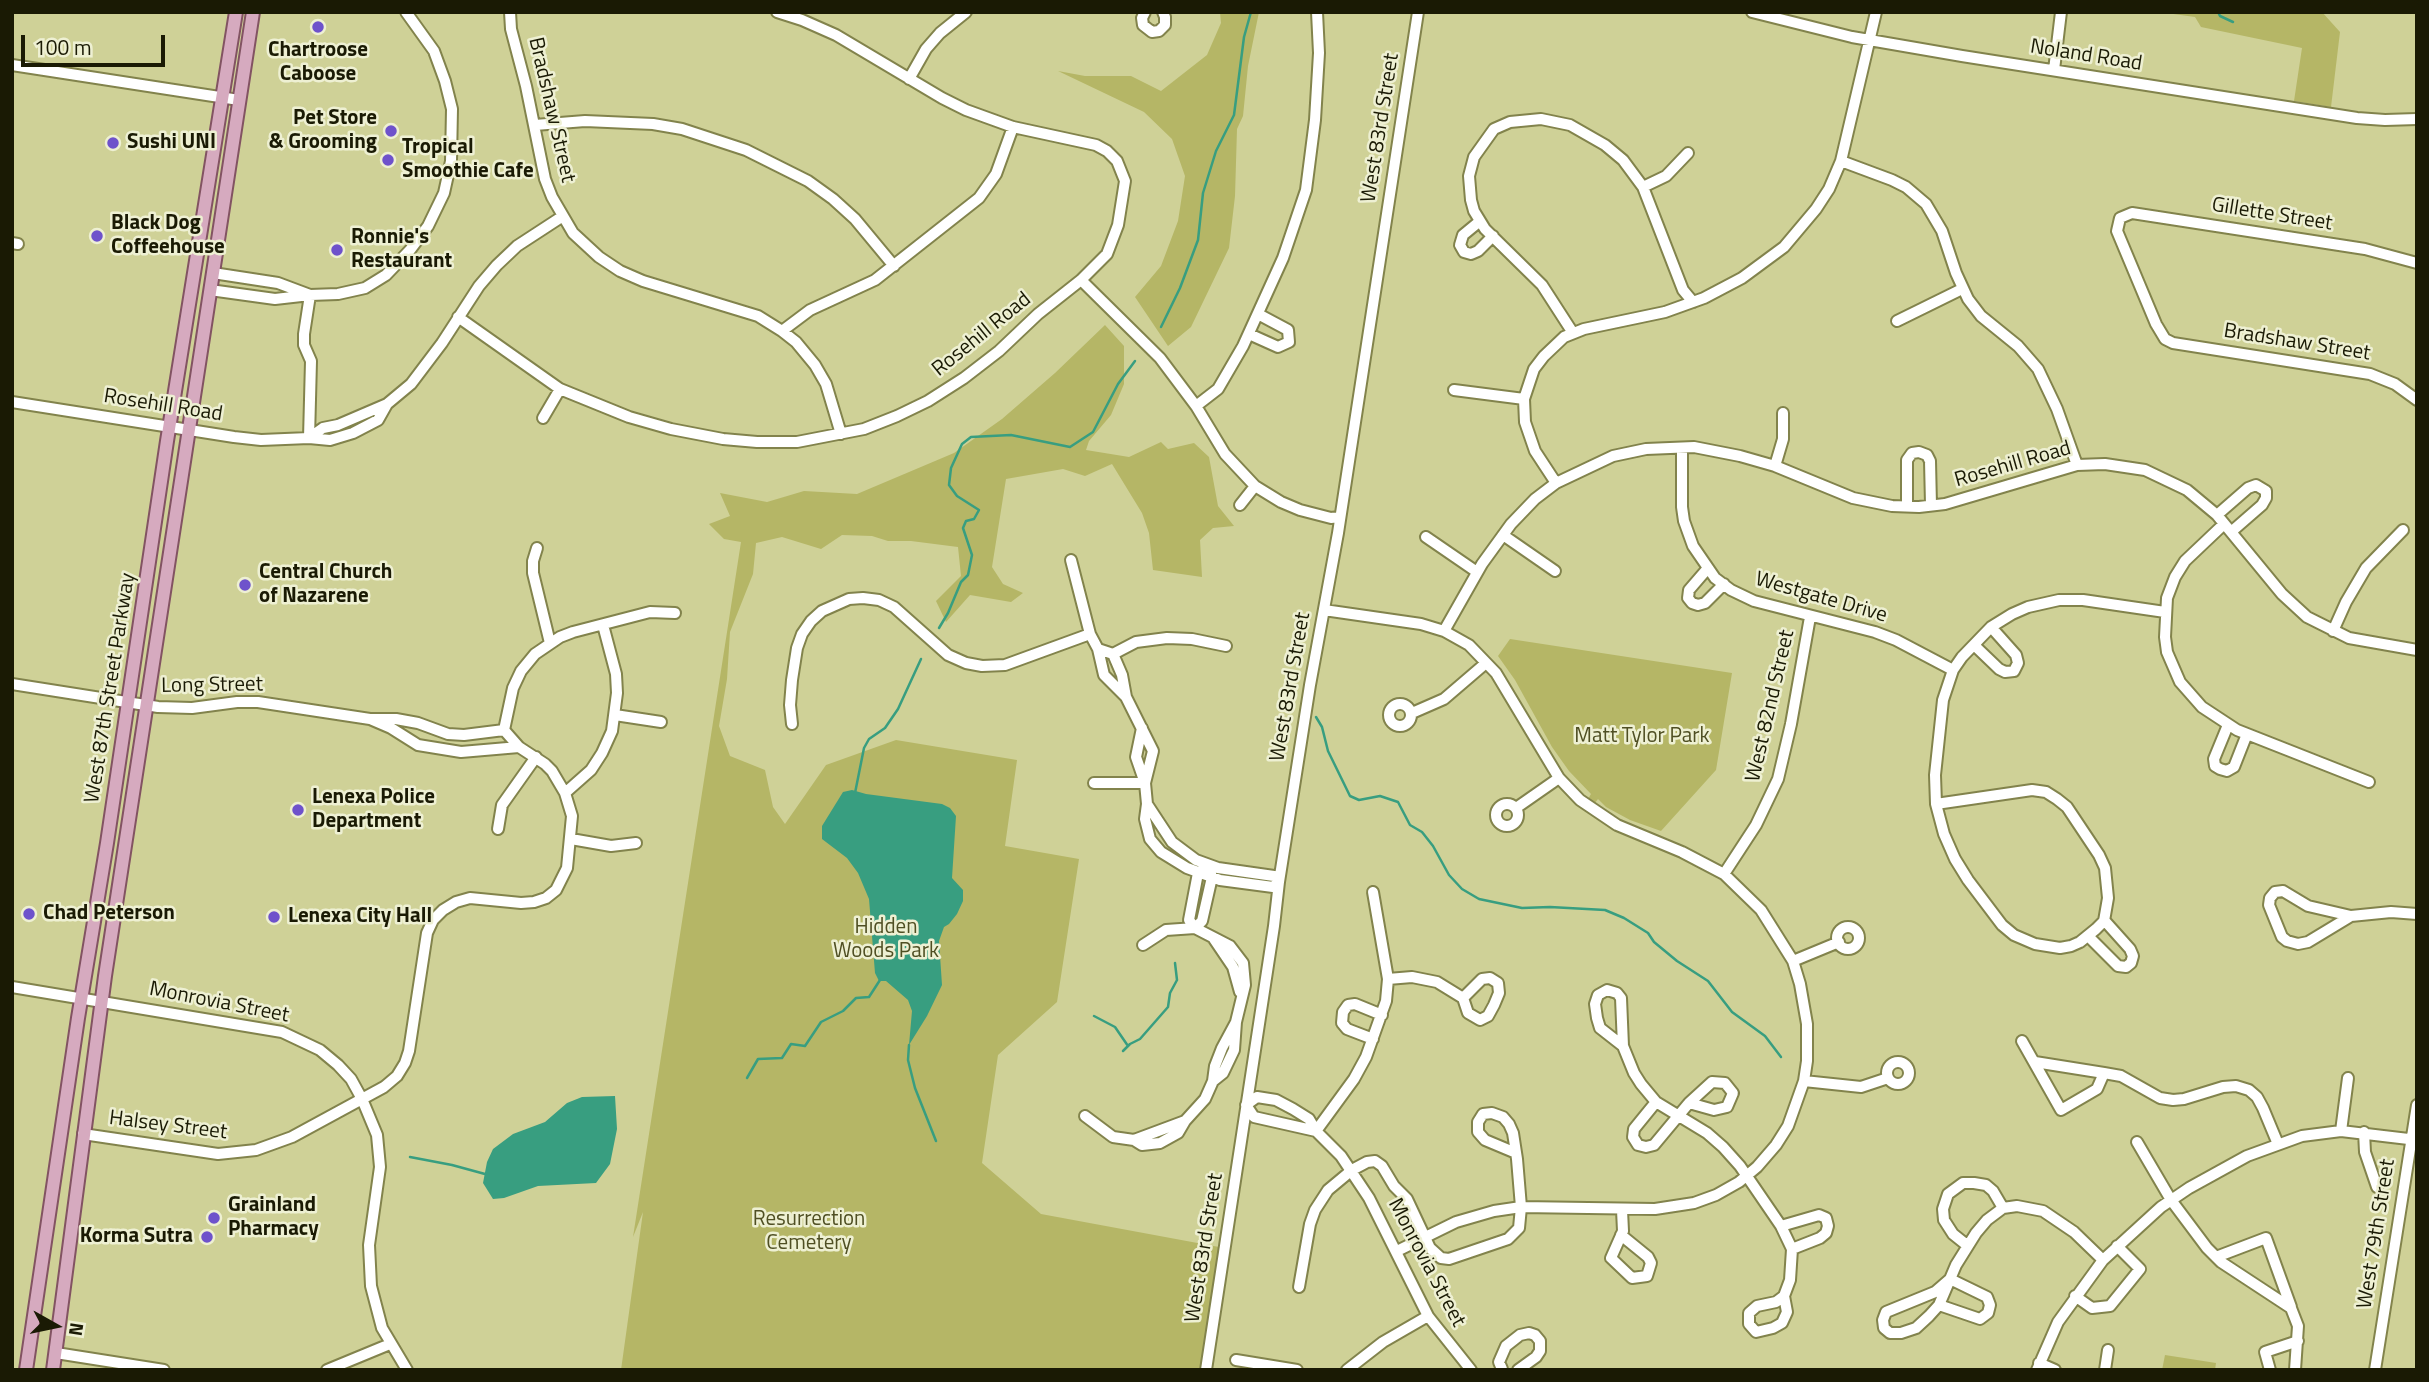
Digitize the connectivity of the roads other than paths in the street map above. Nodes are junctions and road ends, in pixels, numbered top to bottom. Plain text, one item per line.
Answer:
1 (236, 12) edge
2 (253, 12) edge
3 (406, 12) edge
4 (510, 12) edge
5 (777, 12) edge
6 (965, 12) edge
7 (1145, 12) edge
8 (1163, 12) edge
9 (1317, 12) edge
10 (1418, 12) edge
11 (1752, 12) edge
12 (1876, 12) edge
13 (2061, 12) edge
14 (1869, 40) junction
15 (12, 65) edge
16 (2054, 70) junction
17 (909, 79) junction
18 (222, 98) junction
19 (239, 100) junction
20 (2417, 119) edge
21 (535, 125) junction
22 (1013, 127) junction
23 (1688, 153) dead end
24 (1841, 161) junction
25 (1643, 187) junction
26 (205, 212) junction
27 (563, 216) junction
28 (1480, 220) junction
29 (1493, 236) junction
30 (2417, 263) edge
31 (894, 266) junction
32 (213, 273) junction
33 (1081, 280) junction
34 (1962, 289) junction
35 (210, 290) junction
36 (310, 295) junction
37 (1693, 302) junction
38 (1258, 314) junction
39 (458, 317) junction
40 (1897, 321) dead end
41 (782, 331) junction
42 (1573, 333) junction
43 (1249, 334) junction
44 (2165, 339) joint
45 (560, 389) junction
46 (1454, 390) dead end
47 (1524, 399) junction
48 (2417, 400) edge
49 (12, 402) edge
50 (1196, 406) junction
51 (1783, 413) dead end
52 (543, 418) dead end
53 (170, 426) junction
54 (189, 429) junction
55 (841, 435) junction
56 (309, 438) junction
57 (1682, 448) junction
58 (2077, 465) junction
59 (1775, 467) junction
60 (1556, 483) junction
61 (1255, 486) junction
62 (1240, 505) dead end
63 (1931, 505) junction
64 (1907, 506) junction
65 (1339, 517) junction
66 (2224, 524) junction
67 (2403, 530) dead end
68 (1503, 535) junction
69 (1426, 537) dead end
70 (537, 548) dead end
71 (1071, 560) dead end
72 (1708, 568) junction
73 (1555, 570) dead end
74 (1476, 572) junction
75 (1724, 584) junction
76 (1324, 610) junction
77 (2165, 612) junction
78 (675, 613) dead end
79 (1810, 617) junction
80 (603, 625) junction
81 (1991, 627) junction
82 (1444, 631) junction
83 (2333, 631) junction
84 (1090, 634) junction
85 (550, 643) junction
86 (1974, 645) junction
87 (1226, 646) dead end
88 (1098, 649) junction
89 (2417, 650) edge
90 (1113, 654) junction
91 (1486, 663) junction
92 (1953, 670) junction
93 (12, 684) edge
94 (1126, 697) junction
95 (129, 702) junction
96 (146, 705) junction
97 (1412, 713) dead end
98 (615, 715) junction
99 (370, 719) junction
100 (661, 722) dead end
101 (792, 724) dead end
102 (2228, 725) junction
103 (1142, 728) junction
104 (504, 730) junction
105 (2247, 734) junction
106 (519, 747) junction
107 (536, 758) junction
108 (1559, 778) junction
109 (2369, 782) dead end
110 (1094, 783) dead end
111 (1145, 783) junction
112 (565, 793) junction
113 (1147, 804) junction
114 (1936, 804) junction
115 (1516, 808) dead end
116 (498, 829) dead end
117 (571, 839) junction
118 (636, 843) dead end
119 (1208, 865) junction
120 (1198, 873) junction
121 (1724, 874) junction
122 (1212, 877) junction
123 (1279, 882) junction
124 (1373, 892) dead end
125 (2417, 914) edge
126 (2351, 916) junction
127 (2104, 920) junction
128 (1195, 928) junction
129 (2088, 936) junction
130 (1839, 942) dead end
131 (1143, 945) dead end
132 (1793, 961) junction
133 (1388, 979) junction
134 (12, 988) edge
135 (82, 998) junction
136 (1463, 998) dead end
137 (102, 1001) junction
138 (1382, 1015) junction
139 (1373, 1039) junction
140 (2022, 1041) dead end
141 (1623, 1046) junction
142 (2035, 1062) junction
143 (2104, 1073) junction
144 (1888, 1078) dead end
145 (2348, 1078) dead end
146 (1804, 1081) junction
147 (362, 1099) junction
148 (1657, 1102) junction
149 (1689, 1103) dead end
150 (1246, 1105) junction
151 (2417, 1105) edge
152 (1085, 1116) dead end
153 (1678, 1116) junction
154 (1316, 1131) junction
155 (2341, 1131) junction
156 (2364, 1132) junction
157 (83, 1134) junction
158 (2414, 1139) edge
159 (2137, 1142) dead end
160 (2278, 1144) junction
161 (1516, 1153) dead end
162 (1352, 1170) junction
163 (1746, 1175) junction
164 (2377, 1187) dead end
165 (2171, 1200) junction
166 (1521, 1207) junction
167 (2003, 1208) junction
168 (1622, 1210) junction
169 (1781, 1226) junction
170 (1424, 1236) junction
171 (1621, 1236) dead end
172 (1968, 1246) junction
173 (2118, 1246) junction
174 (1792, 1249) junction
175 (1398, 1251) junction
176 (2216, 1257) junction
177 (2103, 1260) junction
178 (1950, 1279) junction
179 (1299, 1286) dead end
180 (1784, 1296) dead end
181 (2075, 1296) junction
182 (1939, 1304) junction
183 (2291, 1308) junction
184 (1428, 1316) junction
185 (2298, 1341) junction
186 (390, 1343) junction
187 (2108, 1350) dead end
188 (56, 1353) junction
189 (1236, 1360) dead end
190 (2038, 1366) edge
191 (1503, 1369) edge
192 (26, 1370) edge
193 (53, 1370) edge
194 (164, 1370) edge
195 (327, 1370) edge
196 (407, 1370) edge
197 (1206, 1370) edge
198 (1297, 1370) edge
199 (1347, 1370) edge
200 (1471, 1370) edge
201 (1518, 1370) edge
202 (2055, 1370) edge
203 (2105, 1370) edge
204 (2270, 1370) edge
205 (2295, 1370) edge
206 (2375, 1370) edge

1 - 18 main road, West 87th Street Parkway
2 - 19 main road, West 87th Street Parkway
3 - 36 street
4 - 21 street, Bradshaw Street
5 - 17 street, Rosehill Road
6 - 17 street
7 - 8 street
9 - 38 street
10 - 65 street, West 83rd Street
11 - 14 street, Noland Road
12 - 14 street
13 - 16 street
14 - 16 street, Noland Road
14 - 24 street
15 - 18 street
16 - 20 street, Noland Road
17 - 22 street, Rosehill Road
18 - 19 street
18 - 26 main road, West 87th Street Parkway
19 - 32 main road, West 87th Street Parkway
21 - 27 street, Bradshaw Street
21 - 31 street
22 - 31 street
22 - 33 street, Rosehill Road
23 - 25 street
24 - 34 street
24 - 37 street
25 - 28 street
25 - 37 street
26 - 35 main road
26 - 53 main road, West 87th Street Parkway
27 - 39 street, Rosehill Road
27 - 41 street, Bradshaw Street
28 - 29 street
28 - 29 street
29 - 42 street
30 - 44 street, Gillette Street
31 - 41 street
32 - 35 main road, West 87th Street Parkway
32 - 36 street
33 - 50 street
33 - 55 street, Rosehill Road
34 - 40 street
34 - 58 street
35 - 36 street
35 - 54 main road, West 87th Street Parkway
36 - 56 street
37 - 42 street
38 - 43 street
38 - 43 street
39 - 45 street, Rosehill Road
39 - 56 street, Rosehill Road
41 - 55 street, Bradshaw Street
42 - 47 street
43 - 50 street
44 - 48 street, Bradshaw Street
45 - 52 street
45 - 55 street, Rosehill Road
46 - 47 street
47 - 60 street
49 - 53 street, Rosehill Road
50 - 61 street
51 - 59 street
53 - 54 street, Rosehill Road
53 - 95 main road, West 87th Street Parkway
54 - 56 street, Rosehill Road
54 - 96 main road, West 87th Street Parkway
57 - 59 street, Rosehill Road
57 - 60 street, Rosehill Road
57 - 72 street, Westgate Drive
58 - 63 street, Rosehill Road
58 - 66 street, Rosehill Road
59 - 64 street, Rosehill Road
60 - 68 street, Rosehill Road
61 - 62 street
61 - 65 street
63 - 64 street, Rosehill Road
63 - 64 street, Rosehill Road
65 - 76 street, West 83rd Street
66 - 77 street
66 - 83 street, Rosehill Road
67 - 83 street
68 - 73 street
68 - 74 street, Rosehill Road
69 - 74 street
70 - 85 street
71 - 84 street
72 - 75 street, Westgate Drive
72 - 75 street, Westgate Drive
74 - 82 street, Rosehill Road
75 - 79 street, Westgate Drive
76 - 82 street
76 - 123 street, West 83rd Street
77 - 81 street
77 - 102 street
78 - 80 street
79 - 92 street, Westgate Drive
79 - 121 street, West 82nd Street
80 - 85 street
80 - 98 street
81 - 86 street
81 - 86 street
82 - 91 street
83 - 89 street, Rosehill Road
84 - 88 street
84 - 101 street
85 - 104 street
86 - 92 street
87 - 90 street
88 - 90 street
88 - 94 street
90 - 94 street
91 - 97 street
91 - 108 street
92 - 114 street
93 - 95 street, Long Street
94 - 103 street
95 - 96 street, Long Street
95 - 135 main road, West 87th Street Parkway
96 - 99 street, Long Street
96 - 137 main road, West 87th Street Parkway
98 - 100 street
98 - 112 street
99 - 104 street, Long Street
99 - 106 street, Long Street
102 - 105 street
102 - 105 street
103 - 111 street
103 - 111 street
104 - 106 street
105 - 109 street
106 - 107 street
107 - 112 street
107 - 116 street
108 - 115 street
108 - 121 street
110 - 111 street
111 - 113 street
112 - 117 street, Halsey Street
113 - 119 street
113 - 120 street
114 - 127 street
114 - 129 street
117 - 118 street
117 - 147 street, Halsey Street
119 - 120 street
119 - 122 street
119 - 123 street
120 - 122 street
120 - 128 street
121 - 132 street
122 - 123 street
122 - 128 street
123 - 150 street, West 83rd Street
124 - 133 street
125 - 126 street
126 - 126 street
127 - 129 street
127 - 129 street
128 - 131 street
128 - 152 street
130 - 132 street
132 - 146 street
133 - 136 street
133 - 138 street
134 - 135 street, Monrovia Street
135 - 137 street, Monrovia Street
135 - 192 main road, West 87th Street Parkway
137 - 147 street, Monrovia Street
137 - 157 main road, West 87th Street Parkway
138 - 139 street
138 - 139 street
139 - 154 street
140 - 142 street
141 - 141 street
141 - 148 street
142 - 143 street
142 - 143 street
143 - 160 street
144 - 146 street
145 - 155 street
146 - 163 street
147 - 157 street, Halsey Street
147 - 186 street, Monrovia Street
148 - 153 street
148 - 153 street
149 - 153 street
150 - 154 street
150 - 154 street, Monrovia Street
150 - 197 street, West 83rd Street
151 - 158 street, West 79th Street
153 - 163 street
154 - 162 street, Monrovia Street
155 - 156 street
155 - 160 street
156 - 158 street
156 - 164 street
157 - 188 main road, West 87th Street Parkway
158 - 206 street, West 79th Street
159 - 165 street
160 - 165 street
161 - 166 street
162 - 170 street
162 - 175 street, Monrovia Street
162 - 179 street
163 - 168 street
163 - 169 street
165 - 173 street
165 - 176 street
166 - 168 street
166 - 170 street
166 - 170 street
167 - 172 street
167 - 172 street
167 - 177 street
168 - 171 street
169 - 174 street
169 - 174 street
170 - 175 street
172 - 178 street
173 - 177 street
173 - 181 street
174 - 180 street
175 - 184 street, Monrovia Street
176 - 183 street
176 - 183 street
177 - 181 street
178 - 182 street
178 - 182 street
178 - 182 street
181 - 190 street
183 - 185 street
184 - 199 street
184 - 200 street, Monrovia Street
185 - 204 street
185 - 205 street
186 - 195 street
186 - 196 street, Monrovia Street
187 - 203 street
188 - 193 main road, West 87th Street Parkway
188 - 194 street
189 - 198 street
190 - 202 street
191 - 201 street

